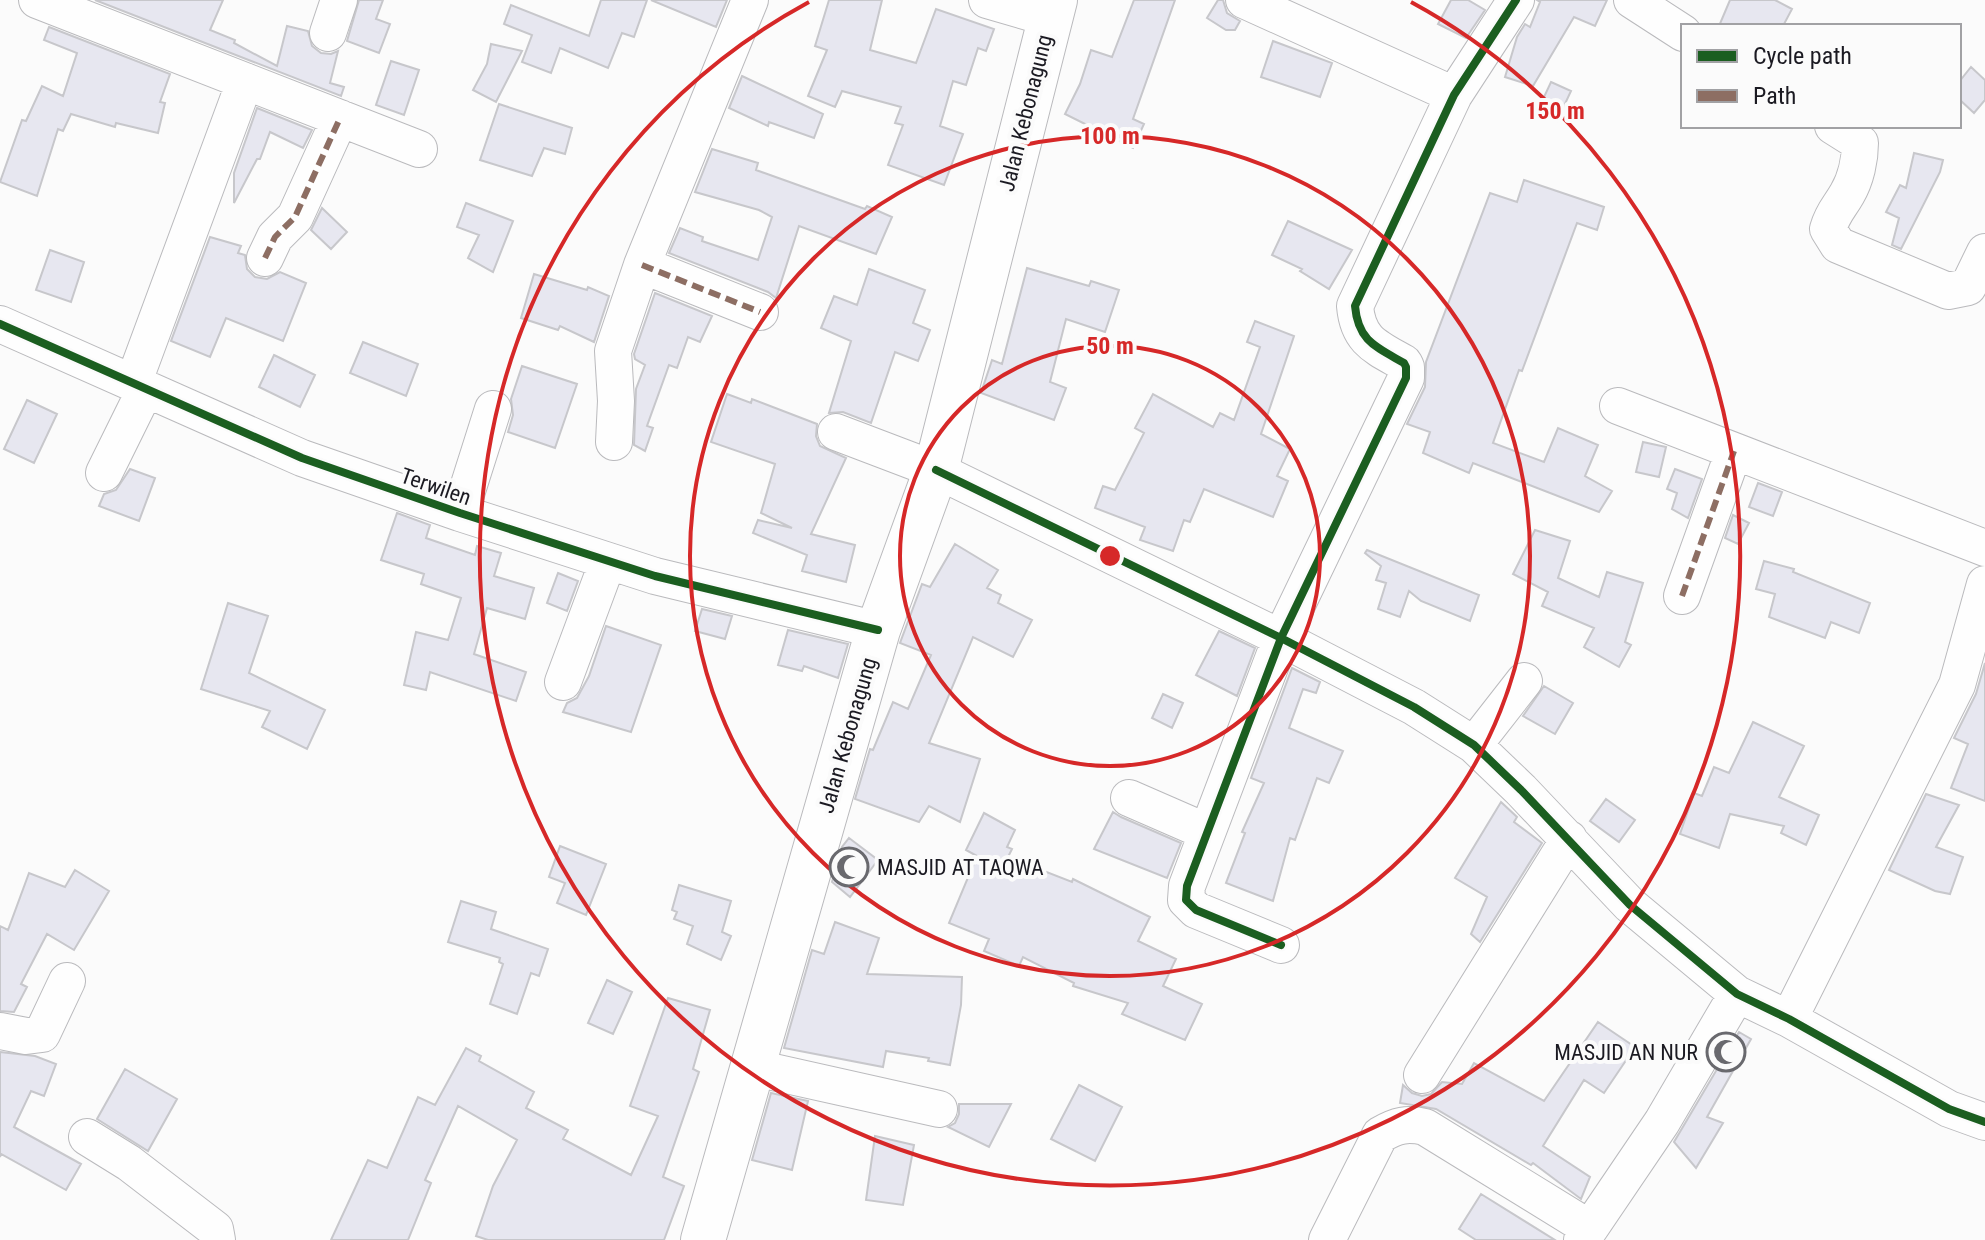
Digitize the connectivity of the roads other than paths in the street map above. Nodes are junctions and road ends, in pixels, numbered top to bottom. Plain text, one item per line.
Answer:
1 (37, 0) edge
2 (750, 0) edge
3 (987, 0) edge
4 (1244, 0) edge
5 (1516, 0) edge
6 (1632, 0) edge
7 (1052, 9) edge
8 (1681, 32) edge
9 (245, 81) junction
10 (1454, 95) junction
11 (340, 118) junction
12 (1836, 128) edge
13 (419, 149) dead end
14 (1985, 252) edge
15 (265, 258) dead end
16 (642, 265) junction
17 (760, 312) dead end
18 (0, 324) edge
19 (139, 387) junction
20 (1618, 406) dead end
21 (493, 409) dead end
22 (836, 432) dead end
23 (614, 442) dead end
24 (1734, 451) junction
25 (936, 470) junction
26 (104, 473) dead end
27 (460, 513) junction
28 (1985, 548) edge
29 (608, 561) junction
30 (1985, 584) edge
31 (1682, 596) dead end
32 (878, 630) junction
33 (1281, 638) junction
34 (1524, 681) dead end
35 (563, 682) dead end
36 (1971, 692) edge
37 (1474, 745) junction
38 (1129, 798) dead end
39 (1207, 832) junction
40 (1569, 839) junction
41 (1281, 945) dead end
42 (67, 981) dead end
43 (1737, 994) junction
44 (1789, 1019) junction
45 (0, 1031) edge
46 (751, 1067) junction
47 (1422, 1075) dead end
48 (939, 1109) dead end
49 (1985, 1122) edge
50 (87, 1137) dead end
51 (1586, 1234) edge
52 (217, 1240) edge
53 (703, 1240) edge
54 (1327, 1240) edge

1 - 9 street
2 - 16 street
3 - 7 street
4 - 10 street
5 - 10 street
6 - 8 street
7 - 25 main road, Jalan Kebonagung
9 - 11 street
9 - 19 street
10 - 33 street
11 - 13 street
11 - 15 street
12 - 14 street
16 - 17 street
16 - 23 street
18 - 19 street, Terwilen
19 - 26 street
19 - 27 street, Terwilen
20 - 24 street
21 - 27 street
22 - 25 street
24 - 28 street
24 - 31 street
25 - 32 main road, Jalan Kebonagung
25 - 33 street
27 - 29 street, Terwilen
29 - 32 street, Terwilen
29 - 35 street
30 - 36 street
32 - 46 main road, Jalan Kebonagung
33 - 37 street
33 - 39 street
34 - 37 street
36 - 44 street
37 - 40 street
38 - 39 street
39 - 41 street
40 - 43 street
40 - 47 street
42 - 45 street
43 - 44 street
43 - 51 street
44 - 49 street
46 - 48 street
46 - 53 main road, Jalan Kebonagung
50 - 52 street
51 - 54 street

